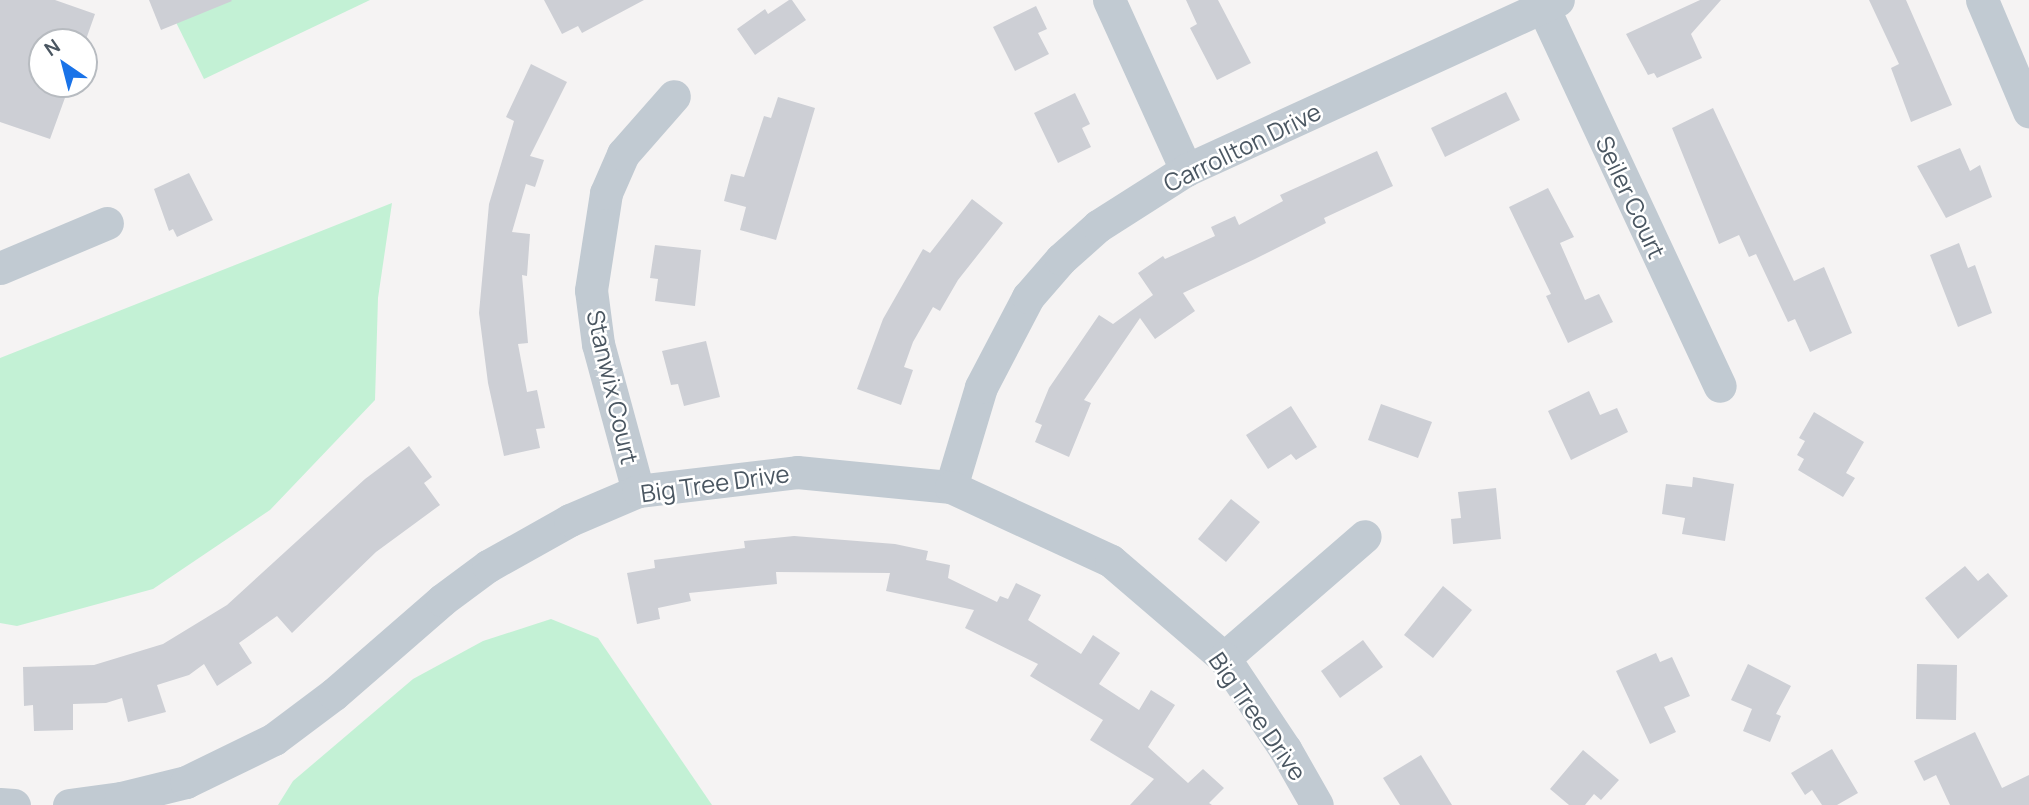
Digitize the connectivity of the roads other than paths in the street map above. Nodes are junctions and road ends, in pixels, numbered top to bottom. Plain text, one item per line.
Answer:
1 (1109, 0) edge
2 (1982, 0) edge
3 (1550, 3) edge
4 (674, 96) dead end
5 (2029, 111) edge
6 (1186, 170) junction
7 (107, 223) dead end
8 (0, 268) edge
9 (1720, 386) dead end
10 (950, 487) junction
11 (638, 491) junction
12 (1365, 536) dead end
13 (1224, 658) junction
14 (0, 804) edge
15 (14, 805) edge
16 (69, 805) edge
17 (1317, 805) edge

1 - 6 street
2 - 5 street
3 - 6 street, Carrollton Drive
3 - 9 street, Seiler Court
4 - 11 street, Stanwix Court
6 - 10 street, Carrollton Drive
7 - 8 street
10 - 11 street, Big Tree Drive
10 - 13 street, Big Tree Drive
11 - 16 street, Big Tree Drive
12 - 13 street
13 - 17 street, Big Tree Drive
14 - 15 street

